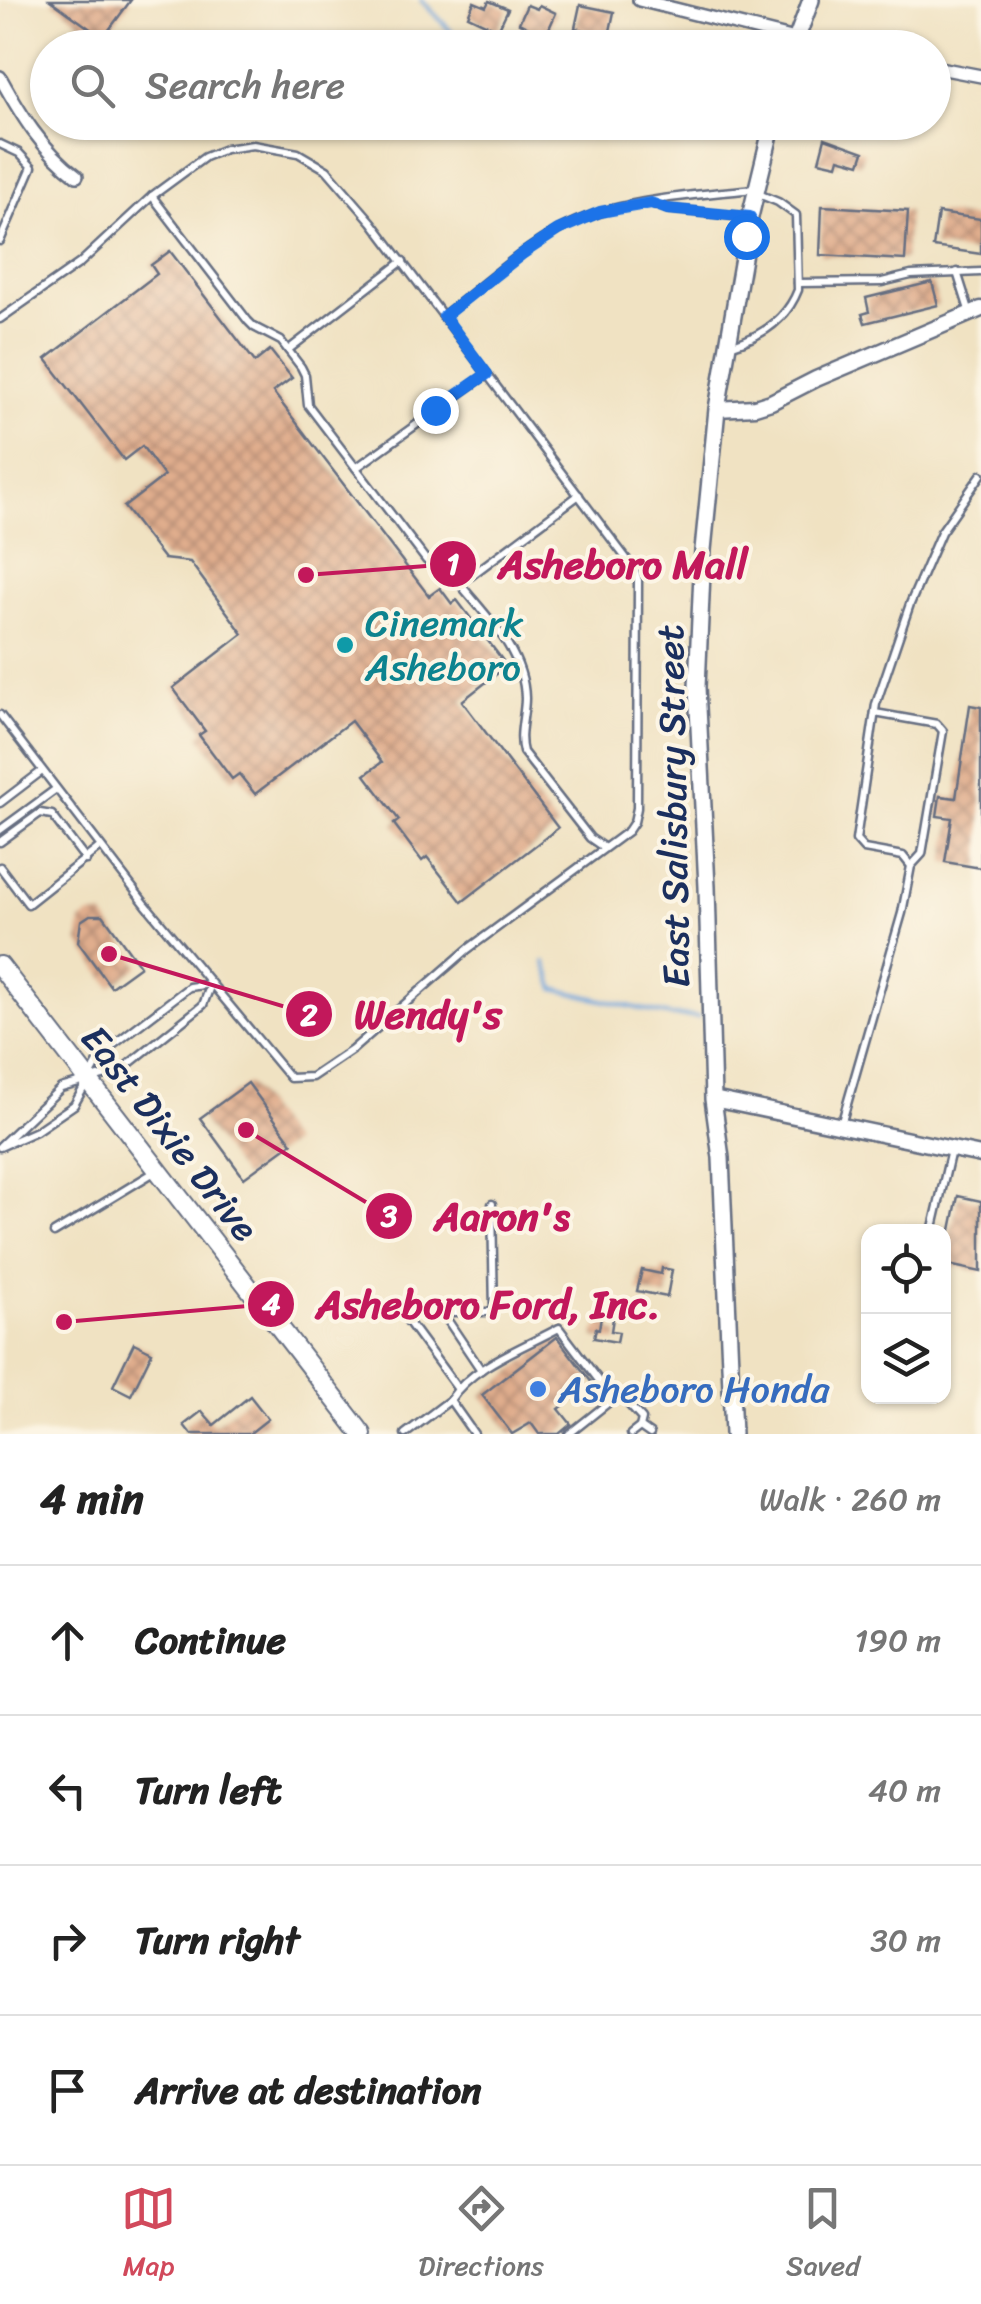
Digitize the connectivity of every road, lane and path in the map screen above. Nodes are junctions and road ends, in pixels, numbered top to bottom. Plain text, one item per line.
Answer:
1 (639, 0) edge
2 (811, 0) edge
3 (745, 30) edge
4 (799, 30) edge
5 (951, 70) edge
6 (981, 76) edge
7 (0, 77) edge
8 (30, 127) edge
9 (40, 140) edge
10 (769, 140) edge
11 (0, 144) edge
12 (78, 176) dead end
13 (756, 191) junction
14 (152, 196) junction
15 (651, 203) junction
16 (750, 217) junction
17 (0, 241) edge
18 (403, 261) junction
19 (957, 272) junction
20 (981, 272) edge
21 (798, 283) junction
22 (976, 311) edge
23 (444, 316) junction
24 (0, 319) edge
25 (726, 347) junction
26 (288, 350) junction
27 (487, 374) junction
28 (716, 409) junction
29 (356, 468) junction
30 (981, 475) edge
31 (579, 495) junction
32 (460, 584) junction
33 (875, 714) junction
34 (0, 715) edge
35 (42, 770) junction
36 (56, 789) junction
37 (0, 803) edge
38 (0, 830) edge
39 (0, 842) edge
40 (100, 847) junction
41 (603, 847) junction
42 (86, 860) junction
43 (911, 866) junction
44 (0, 867) edge
45 (0, 966) edge
46 (211, 984) junction
47 (88, 1080) junction
48 (713, 1099) junction
49 (841, 1126) junction
50 (0, 1146) edge
51 (952, 1149) junction
52 (981, 1155) edge
53 (157, 1170) junction
54 (492, 1204) dead end
55 (934, 1224) edge
56 (54, 1233) dead end
57 (442, 1312) junction
58 (481, 1370) junction
59 (457, 1388) junction
60 (613, 1399) junction
61 (450, 1400) junction
62 (640, 1427) junction
63 (362, 1434) edge
64 (405, 1434) edge
65 (474, 1434) edge
66 (568, 1434) edge
67 (631, 1434) edge
68 (650, 1434) edge
69 (734, 1434) edge

1 - 3 street
2 - 4 main road
5 - 6 street
7 - 8 street
9 - 12 street
10 - 13 main road, East Salisbury Street
11 - 17 lane
13 - 15 lane
13 - 16 main road, East Salisbury Street
13 - 21 lane
14 - 18 lane
14 - 24 lane
14 - 26 lane
15 - 16 lane
15 - 23 lane
16 - 25 main road, East Salisbury Street
18 - 23 lane
18 - 26 lane
19 - 20 lane
19 - 21 lane
19 - 22 lane
21 - 25 lane
22 - 28 street
23 - 27 lane
25 - 28 main road, East Salisbury Street
26 - 29 lane
27 - 29 lane
27 - 31 lane
28 - 48 main road, East Salisbury Street
29 - 32 lane
30 - 33 lane
31 - 32 lane
31 - 41 lane
32 - 41 lane
33 - 43 lane
33 - 43 lane
34 - 35 lane
35 - 36 lane
35 - 37 lane
36 - 38 lane
36 - 40 lane
39 - 42 lane
40 - 42 lane
40 - 46 lane
41 - 46 lane
42 - 44 lane
43 - 49 lane
45 - 47 main road, East Dixie Drive
46 - 47 lane
46 - 47 lane
47 - 50 lane
47 - 50 lane
47 - 53 main road, East Dixie Drive
48 - 49 street
48 - 69 main road, East Salisbury Street
49 - 51 street
51 - 52 street
51 - 55 lane
53 - 56 lane
53 - 63 main road, East Dixie Drive
54 - 57 lane
57 - 58 lane
57 - 59 lane
58 - 59 lane
58 - 60 lane
59 - 61 lane
60 - 62 lane
60 - 66 lane
61 - 64 lane
61 - 65 lane
62 - 67 lane
62 - 68 lane

